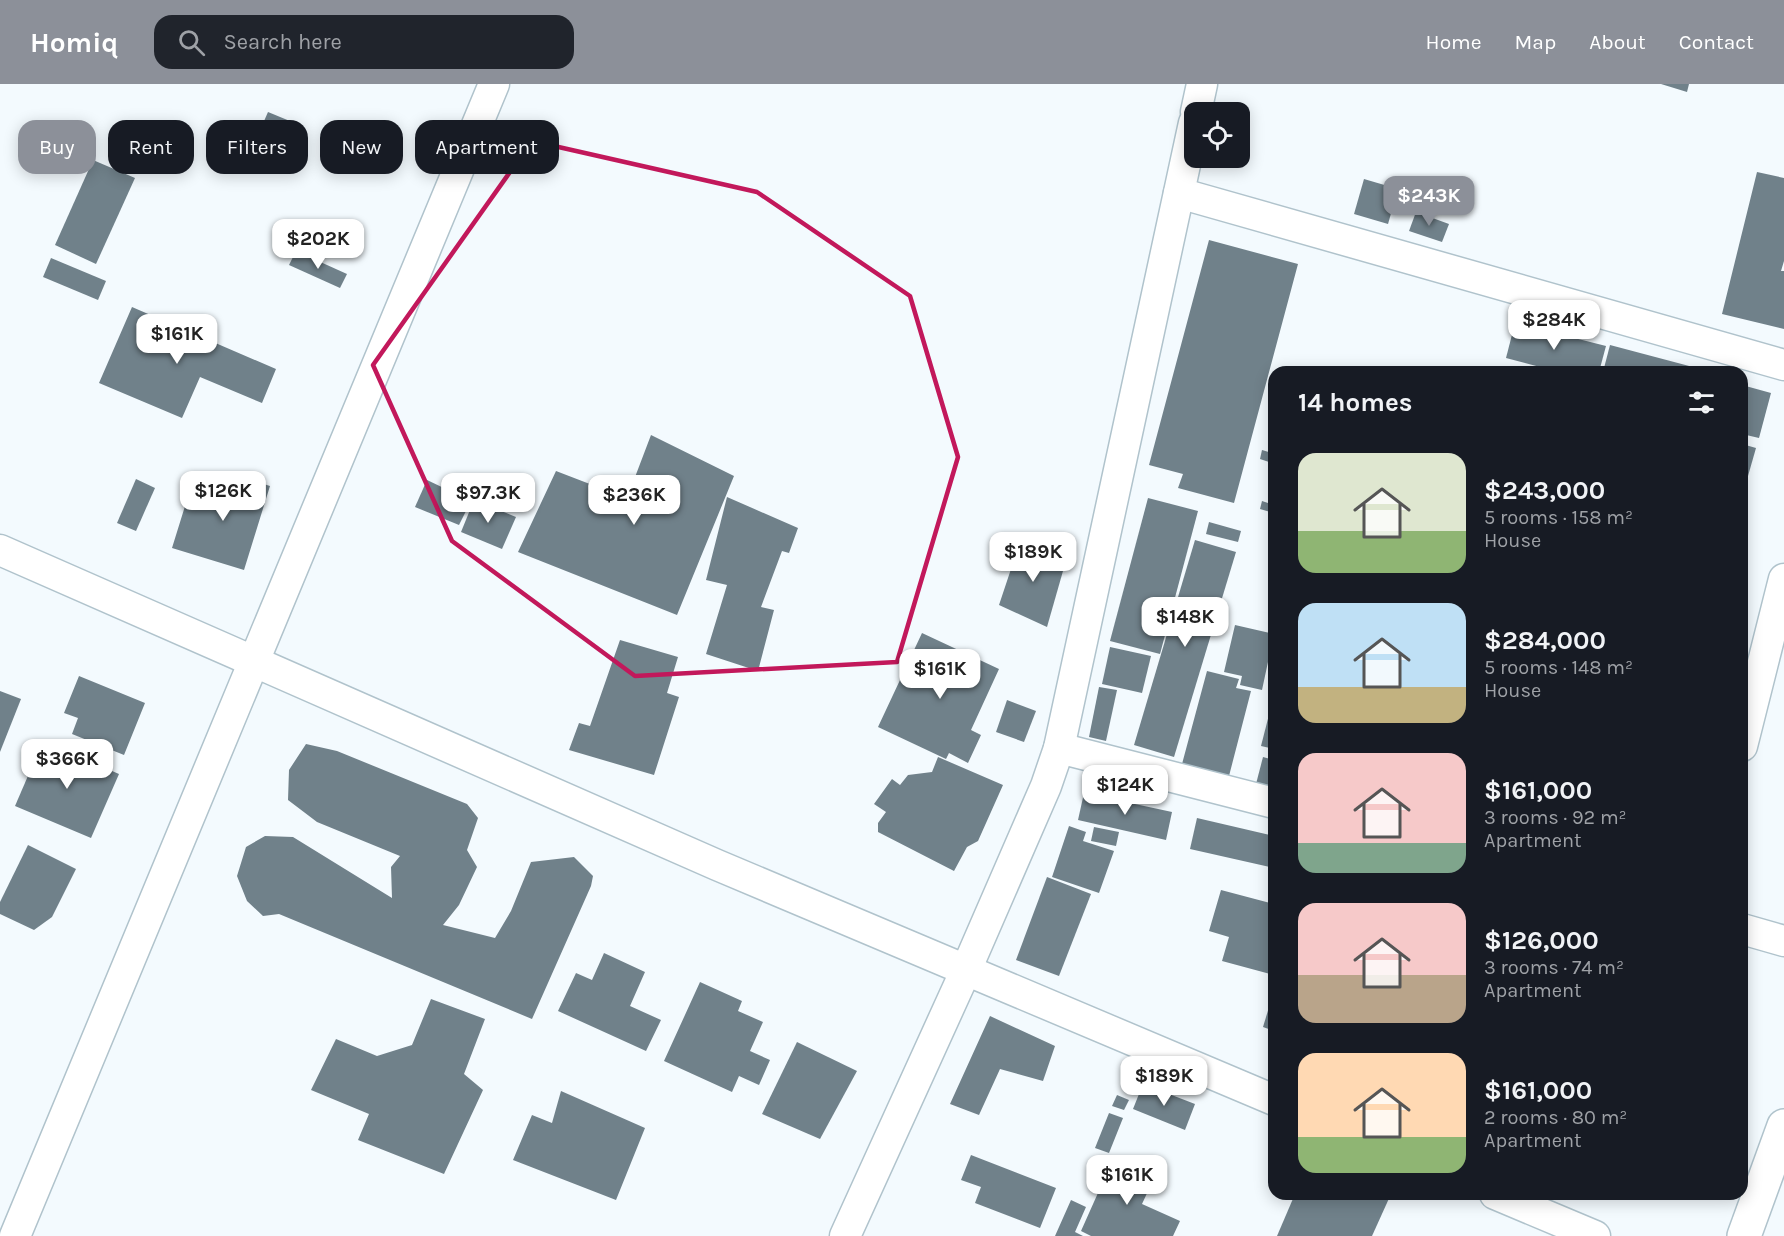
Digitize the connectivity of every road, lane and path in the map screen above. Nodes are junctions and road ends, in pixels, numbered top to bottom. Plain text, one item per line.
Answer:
1 (494, 84) edge
2 (1202, 84) edge
3 (1198, 102) edge
4 (1184, 168) edge
5 (1179, 193) junction
6 (1784, 365) edge
7 (0, 550) edge
8 (1784, 579) edge
9 (252, 662) junction
10 (1748, 722) edge
11 (1059, 748) junction
12 (1268, 801) edge
13 (1748, 931) edge
14 (1784, 941) edge
15 (966, 970) junction
16 (1268, 1097) edge
17 (1784, 1126) edge
18 (1509, 1200) edge
19 (15, 1236) edge
20 (845, 1236) edge
21 (1595, 1236) edge
22 (1744, 1236) edge

1 - 9 street
2 - 3 street
4 - 5 street
5 - 6 street
5 - 11 street
7 - 9 street
8 - 10 street
9 - 15 street
9 - 19 street
11 - 12 street
11 - 15 street
13 - 14 street
15 - 16 street
15 - 20 street
17 - 22 main road
18 - 21 street

